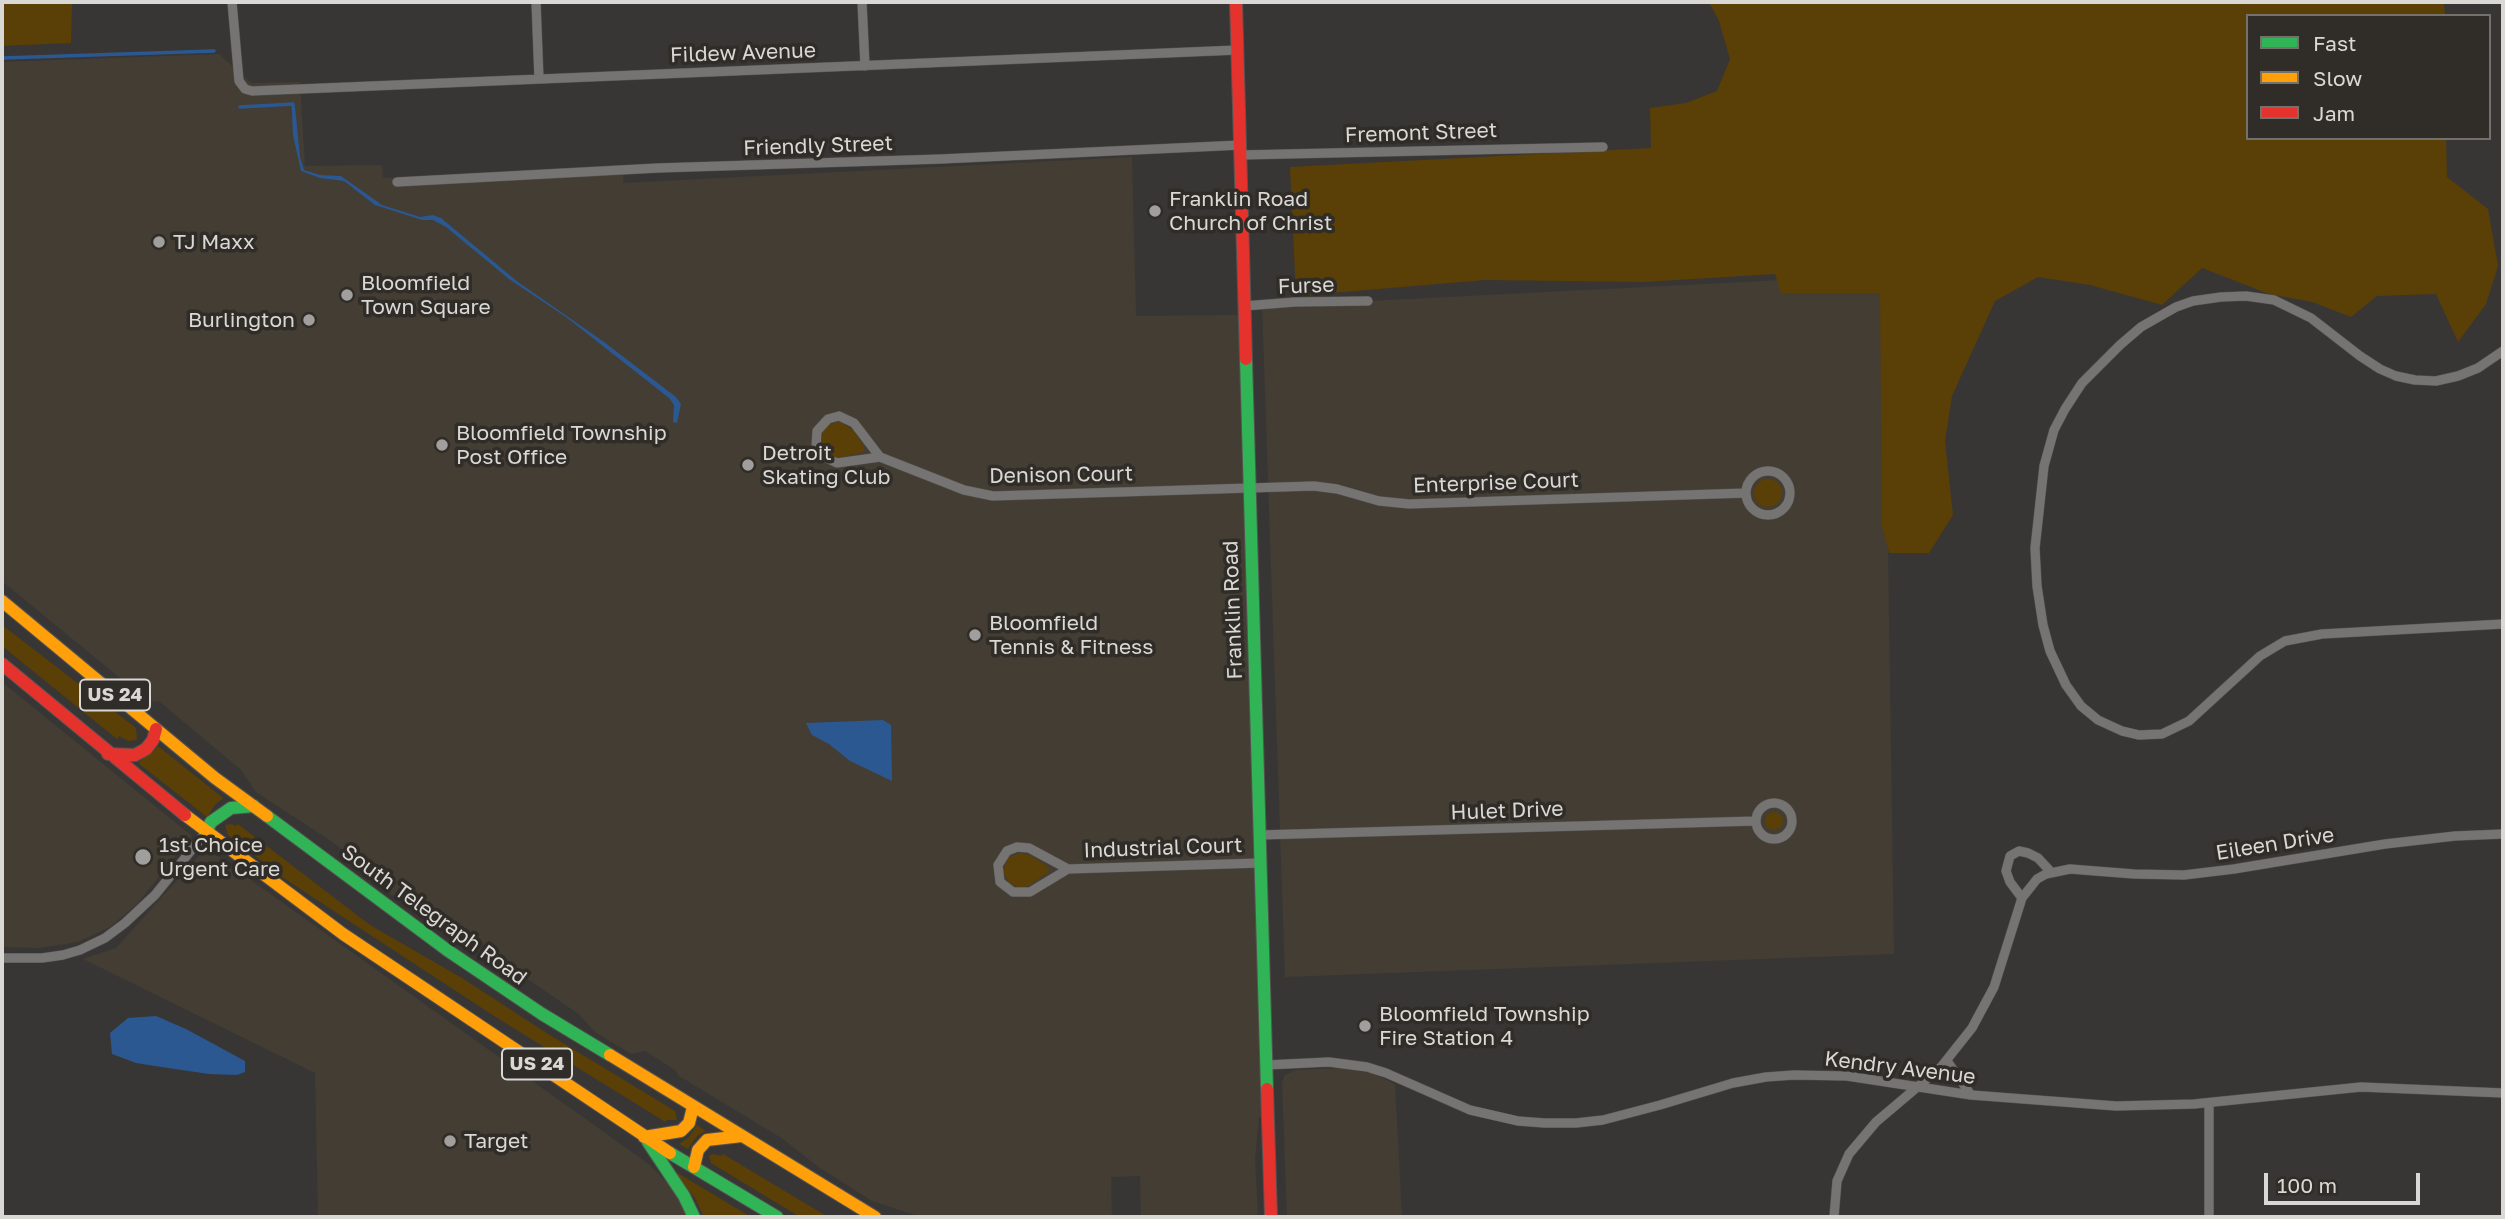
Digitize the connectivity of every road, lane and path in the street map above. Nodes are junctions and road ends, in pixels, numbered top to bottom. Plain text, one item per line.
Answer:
1 (232, 2) edge
2 (536, 2) edge
3 (862, 2) edge
4 (1236, 2) edge
5 (1238, 50) junction
6 (865, 66) junction
7 (539, 79) junction
8 (1603, 146) dead end
9 (1241, 150) junction
10 (397, 182) dead end
11 (1368, 301) dead end
12 (1244, 306) junction
13 (2503, 351) edge
14 (880, 457) junction
15 (1249, 488) junction
16 (1746, 493) junction
17 (2, 601) edge
18 (2503, 624) edge
19 (2, 664) edge
20 (156, 729) junction
21 (108, 754) junction
22 (254, 806) junction
23 (1756, 821) junction
24 (206, 832) junction
25 (2503, 834) edge
26 (1259, 835) junction
27 (1260, 863) junction
28 (1068, 869) junction
29 (2051, 872) junction
30 (2022, 898) junction
31 (2, 958) edge
32 (1947, 1060) junction
33 (1266, 1065) junction
34 (1917, 1087) junction
35 (2503, 1093) edge
36 (1971, 1095) junction
37 (2209, 1102) junction
38 (693, 1107) junction
39 (742, 1136) junction
40 (644, 1137) junction
41 (694, 1167) junction
42 (695, 1217) edge
43 (777, 1217) edge
44 (875, 1217) edge
45 (1271, 1217) edge
46 (1834, 1217) edge
47 (2209, 1217) edge

1 - 7 street, Fildew Avenue
2 - 7 street
3 - 6 street
4 - 5 main road, Franklin Road
5 - 6 street, Fildew Avenue
5 - 9 main road, Franklin Road
6 - 7 street, Fildew Avenue
8 - 9 street, Fremont Street
9 - 10 street, Friendly Street
9 - 12 main road, Franklin Road
11 - 12 street, Furse
12 - 15 main road, Franklin Road
13 - 18 street
14 - 14 street
14 - 15 street, Denison Court
15 - 16 street, Enterprise Court
15 - 26 main road, Franklin Road
16 - 16 street
17 - 20 main road, South Telegraph Road / US 24
19 - 21 main road, US 24
20 - 21 main road
20 - 22 main road, South Telegraph Road / US 24
21 - 24 main road, US 24
22 - 24 main road
22 - 38 main road, South Telegraph Road / US 24
23 - 23 street
23 - 26 street, Hulet Drive
24 - 31 street
24 - 40 main road, US 24
25 - 29 street, Eileen Drive
26 - 27 main road, Franklin Road
27 - 28 street, Industrial Court
27 - 33 main road, Franklin Road
28 - 28 street, Industrial Court
29 - 30 street
29 - 30 street
30 - 32 street
32 - 34 street
32 - 36 street
33 - 34 street, Kendry Avenue
33 - 45 main road, Franklin Road
34 - 36 street, Kendry Avenue
34 - 46 street
35 - 37 street, Kendry Avenue
36 - 37 street, Kendry Avenue
37 - 47 street
38 - 39 main road, South Telegraph Road / US 24
38 - 40 main road
39 - 41 main road
39 - 44 main road, South Telegraph Road / US 24
40 - 41 main road, US 24
40 - 42 main road
41 - 43 main road, US 24

